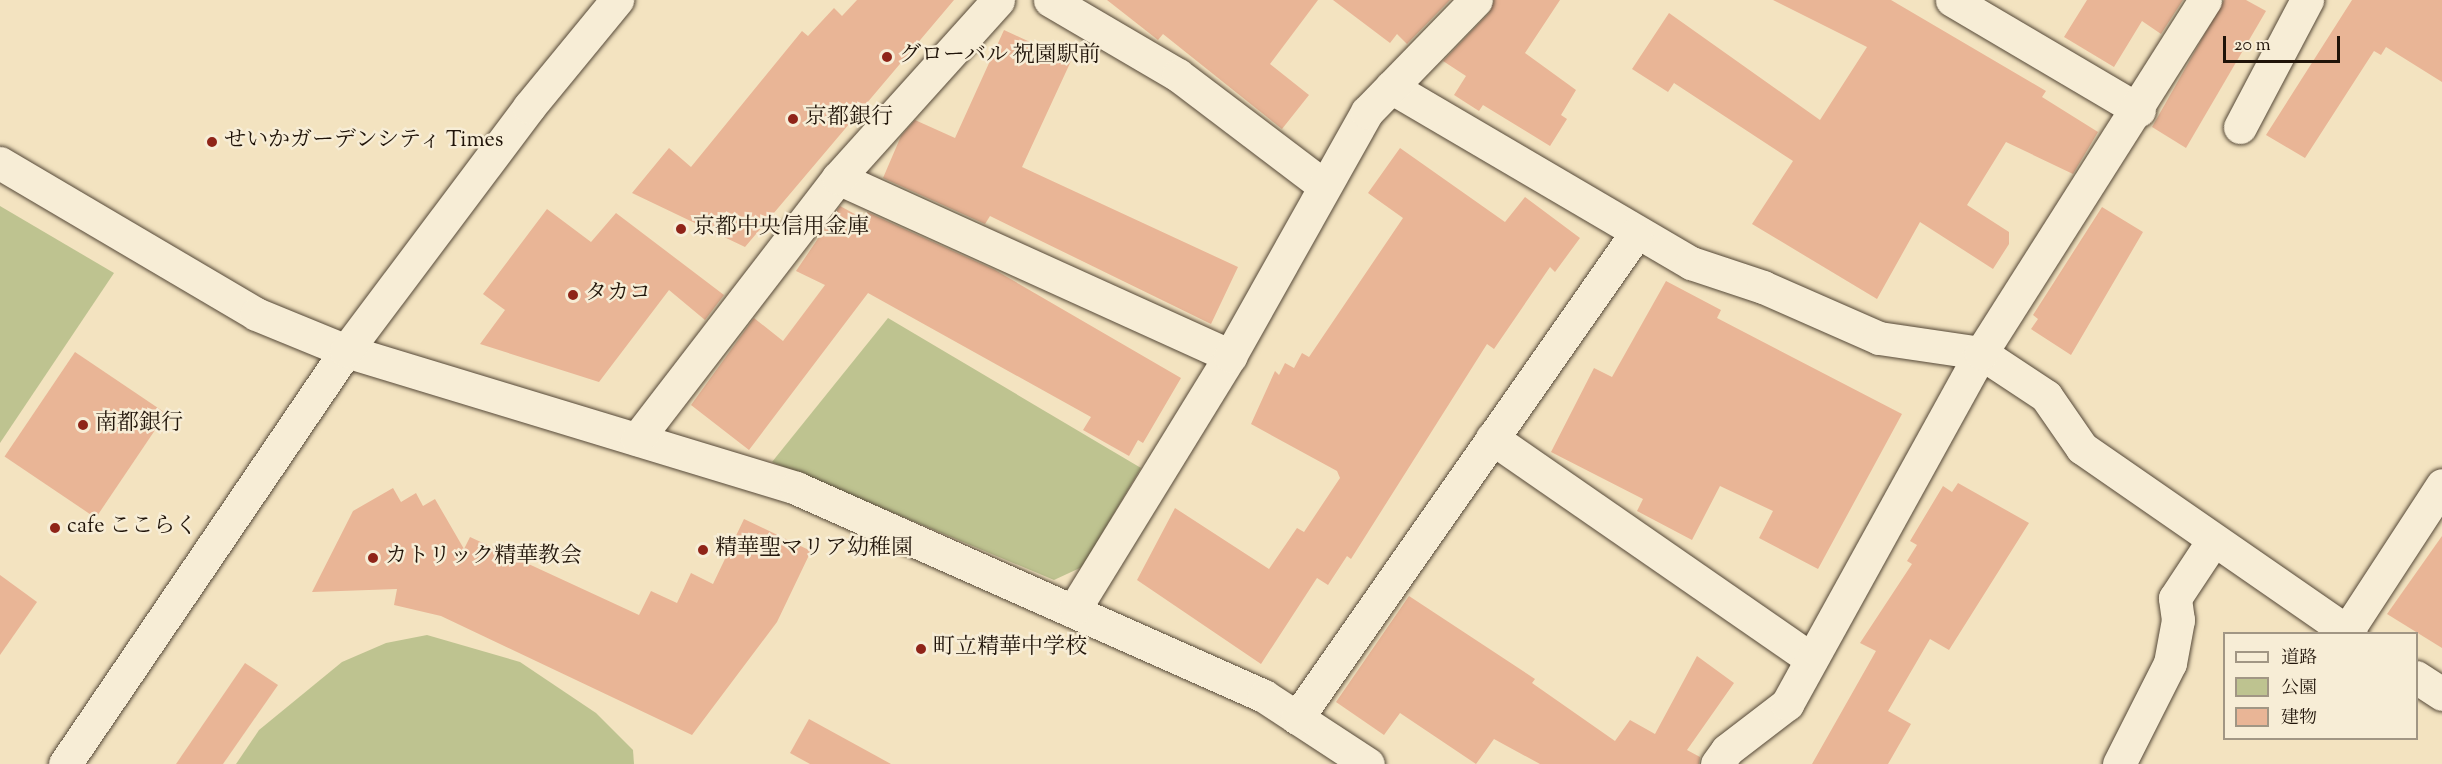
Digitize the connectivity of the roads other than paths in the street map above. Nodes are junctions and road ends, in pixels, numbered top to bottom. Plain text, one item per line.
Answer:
1 (617, 0) edge
2 (998, 0) edge
3 (1050, 0) edge
4 (1476, 0) edge
5 (1952, 0) edge
6 (2205, 0) edge
7 (2307, 0) edge
8 (1391, 87) junction
9 (2139, 110) junction
10 (2240, 127) dead end
11 (0, 163) edge
12 (838, 178) junction
13 (1323, 185) junction
14 (1635, 235) junction
15 (346, 351) junction
16 (1980, 353) junction
17 (1230, 356) junction
18 (637, 438) junction
19 (1492, 438) junction
20 (2442, 486) edge
21 (2212, 542) junction
22 (1075, 608) junction
23 (2349, 632) edge
24 (1811, 659) junction
25 (2418, 678) edge
26 (2442, 694) edge
27 (1297, 718) junction
28 (65, 764) edge
29 (1368, 764) edge
30 (1717, 764) edge
31 (2119, 764) edge

1 - 15 street
2 - 12 street
3 - 13 street
4 - 8 street
5 - 9 street
6 - 9 street
7 - 10 street
8 - 13 street
8 - 14 street
9 - 16 street
11 - 15 street
12 - 17 street
12 - 18 street
13 - 17 street
14 - 16 street
14 - 19 street
15 - 18 street
15 - 28 street
16 - 21 street
16 - 24 street
17 - 22 street
18 - 22 street
19 - 24 street
19 - 27 street
20 - 23 street
21 - 23 street
21 - 31 street
22 - 27 street
24 - 30 street
25 - 26 street
27 - 29 street

